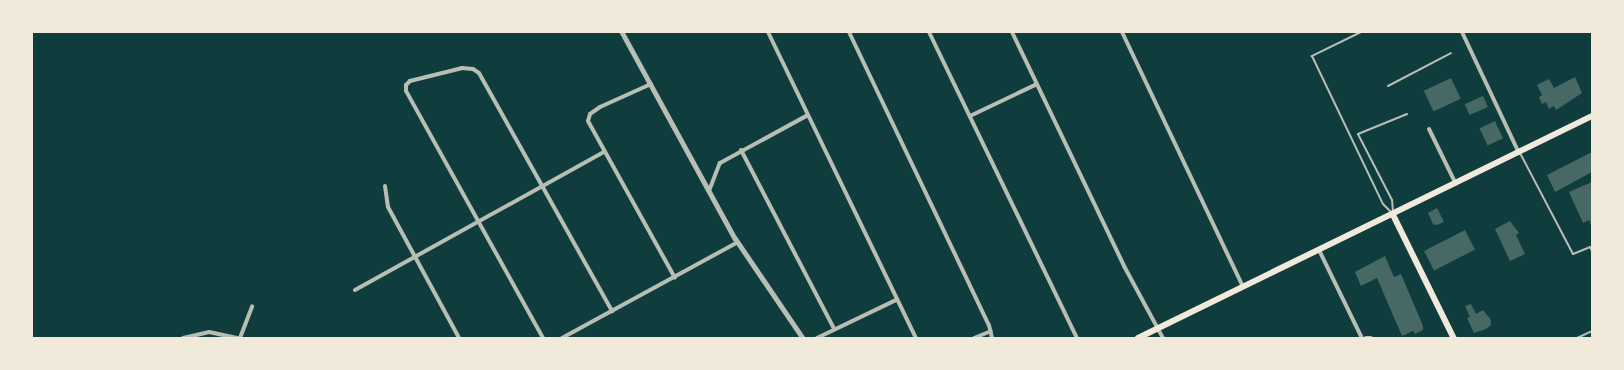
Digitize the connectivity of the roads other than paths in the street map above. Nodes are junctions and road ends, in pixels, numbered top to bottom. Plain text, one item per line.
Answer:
1 (622, 32) edge
2 (768, 32) edge
3 (849, 32) edge
4 (929, 32) edge
5 (1012, 32) edge
6 (1122, 32) edge
7 (1361, 32) edge
8 (1462, 32) edge
9 (1451, 53) dead end
10 (651, 84) junction
11 (1037, 84) junction
12 (1388, 86) dead end
13 (1407, 114) dead end
14 (808, 115) junction
15 (970, 116) junction
16 (1592, 116) edge
17 (1429, 129) dead end
18 (741, 150) junction
19 (604, 152) junction
20 (1520, 153) junction
21 (1456, 184) junction
22 (542, 185) junction
23 (385, 186) dead end
24 (709, 191) junction
25 (1393, 214) junction
26 (477, 222) junction
27 (738, 242) junction
28 (1319, 250) junction
29 (1592, 251) edge
30 (414, 256) junction
31 (675, 278) junction
32 (1243, 287) junction
33 (354, 290) dead end
34 (896, 300) junction
35 (252, 306) dead end
36 (612, 311) junction
37 (1158, 328) junction
38 (834, 329) junction
39 (1592, 331) edge
40 (991, 332) junction
41 (183, 338) edge
42 (239, 338) edge
43 (459, 338) edge
44 (543, 338) edge
45 (562, 338) edge
46 (803, 338) edge
47 (817, 338) edge
48 (916, 338) edge
49 (974, 338) edge
50 (992, 338) edge
51 (1077, 338) edge
52 (1138, 338) edge
53 (1163, 338) edge
54 (1362, 338) edge
55 (1366, 338) edge
56 (1371, 338) edge
57 (1454, 338) edge
58 (1577, 338) edge

1 - 10 street
2 - 14 street
3 - 40 street
4 - 15 street
5 - 11 street
6 - 32 street
7 - 25 lane
8 - 20 street
9 - 12 lane
10 - 19 street
10 - 24 street
11 - 15 street
11 - 37 street
13 - 25 lane
14 - 18 street
14 - 34 street
15 - 51 street
16 - 20 highway
17 - 21 street
18 - 24 street
18 - 38 street
19 - 22 street
19 - 31 street
20 - 21 highway
20 - 29 lane
21 - 25 highway
22 - 26 street
22 - 26 street
22 - 36 street
23 - 30 street
24 - 27 street
25 - 28 highway
25 - 57 main road
26 - 30 street
26 - 44 street
27 - 31 street
27 - 46 street
28 - 32 highway
28 - 54 street
30 - 33 street
30 - 43 street
31 - 36 street
32 - 37 highway
34 - 38 street
34 - 48 street
35 - 42 street
36 - 45 street
37 - 52 highway
37 - 53 street
38 - 47 street
39 - 58 lane
40 - 49 street
40 - 50 street
41 - 42 street
55 - 56 street

